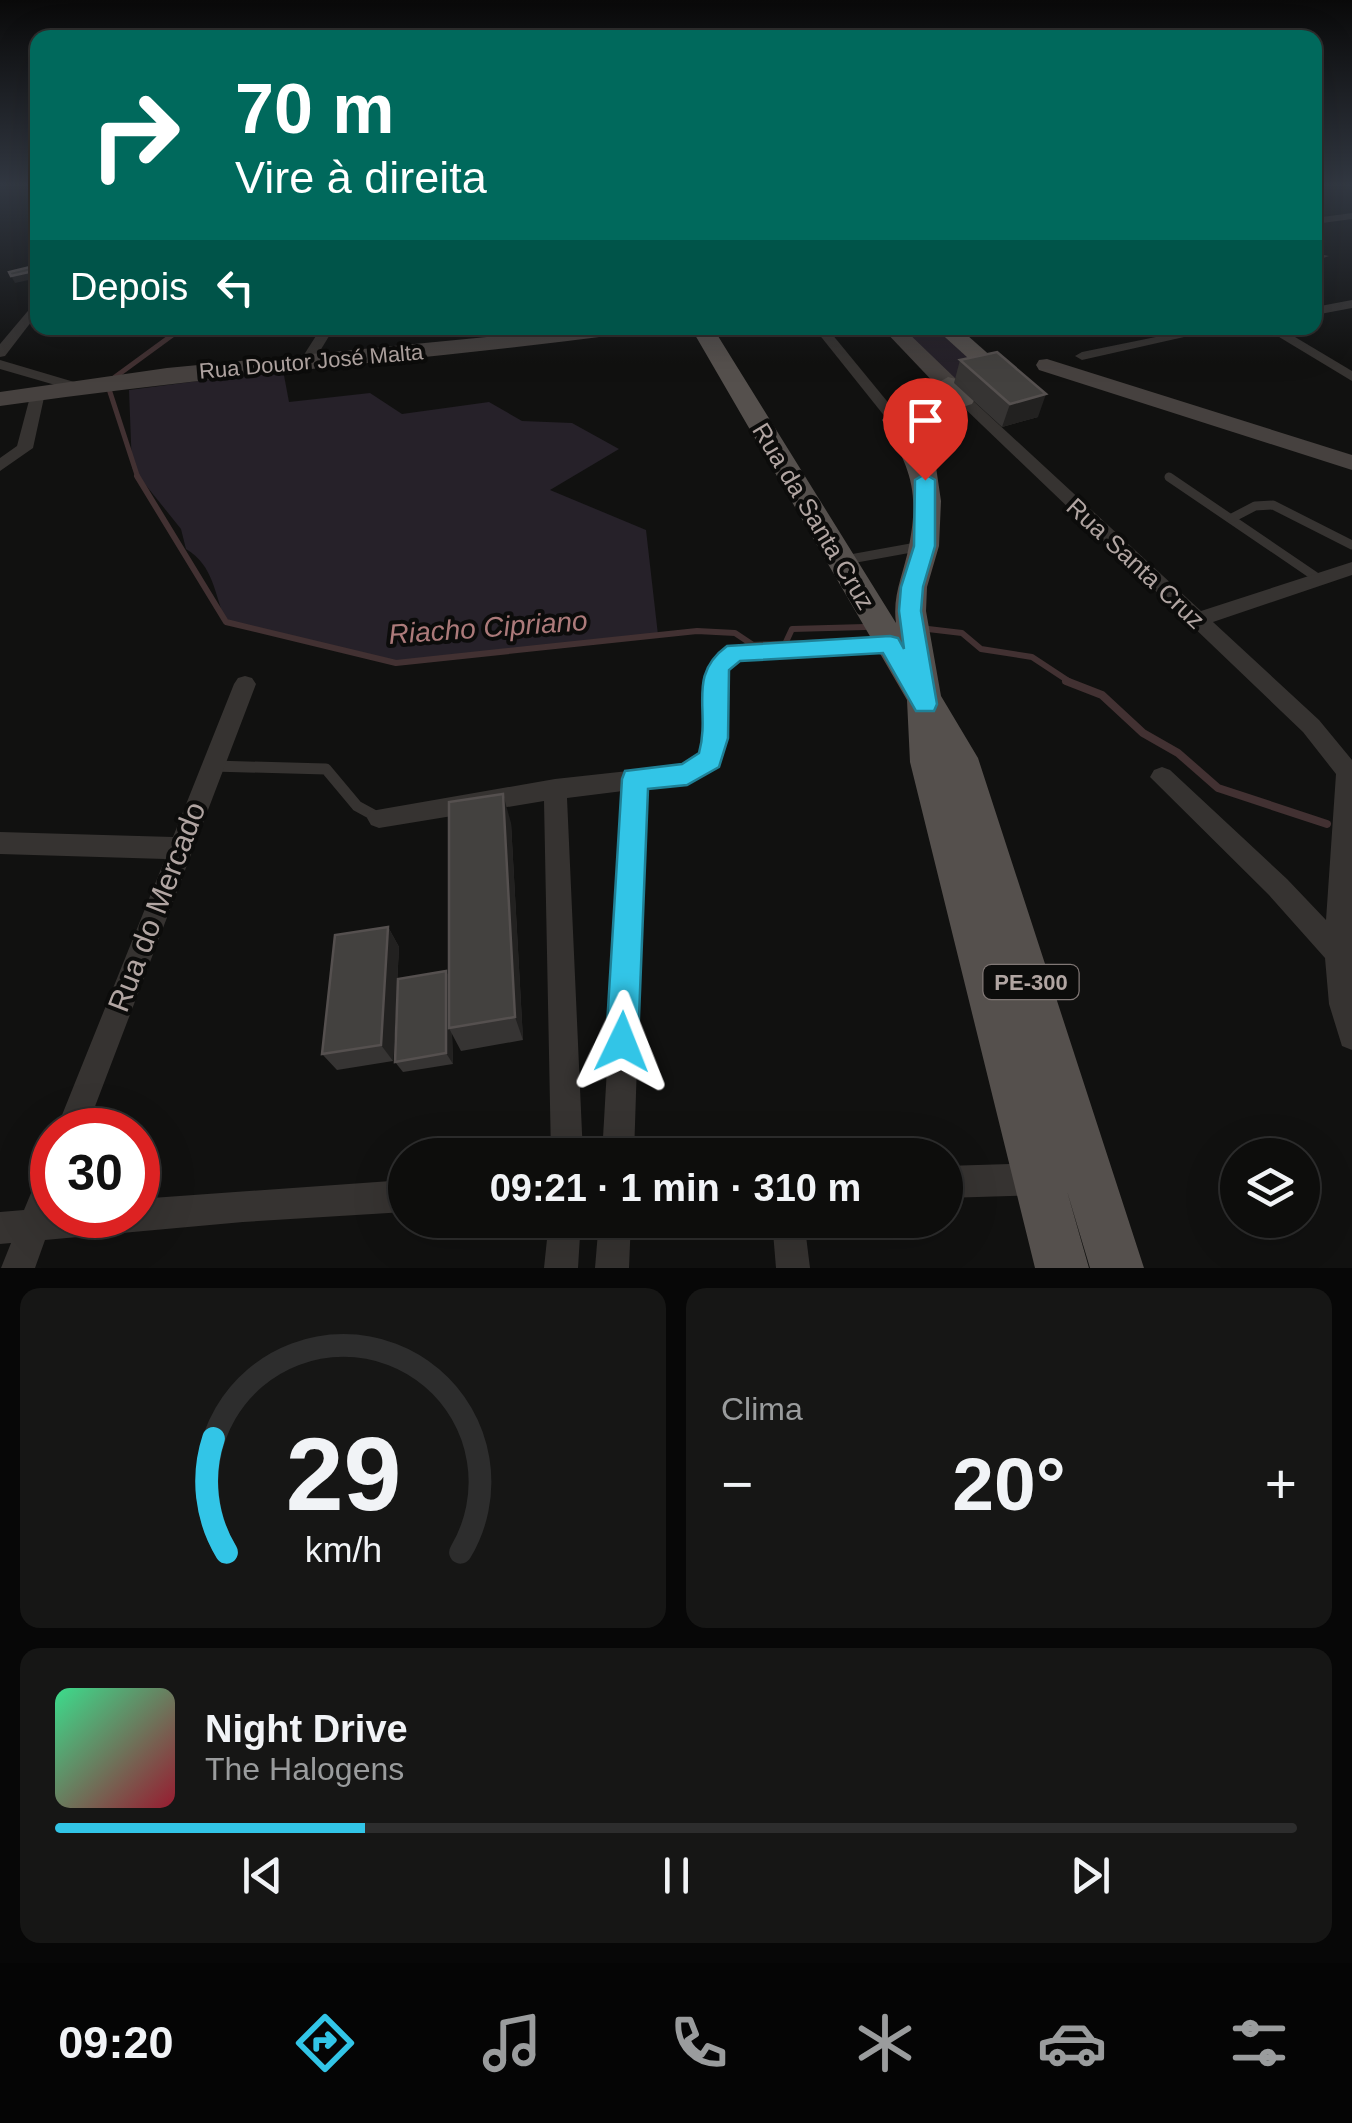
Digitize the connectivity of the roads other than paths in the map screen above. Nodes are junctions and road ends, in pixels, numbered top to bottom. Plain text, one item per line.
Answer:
1 (1352, 304) edge
2 (1322, 309) edge
3 (30, 314) edge
4 (323, 335) edge
5 (706, 335) edge
6 (826, 335) edge
7 (899, 335) edge
8 (954, 335) edge
9 (1183, 335) edge
10 (1283, 335) edge
11 (499, 336) edge
12 (0, 353) edge
13 (1082, 356) junction
14 (307, 362) junction
15 (0, 364) edge
16 (1047, 365) junction
17 (998, 373) junction
18 (1352, 377) edge
19 (76, 387) junction
20 (1124, 390) junction
21 (956, 392) junction
22 (38, 393) junction
23 (0, 399) edge
24 (895, 420) junction
25 (1352, 463) edge
26 (0, 466) edge
27 (1169, 477) dead end
28 (1232, 518) junction
29 (1352, 545) edge
30 (924, 546) junction
31 (844, 560) junction
32 (1352, 568) edge
33 (1318, 579) junction
34 (1196, 620) junction
35 (890, 644) junction
36 (244, 684) dead end
37 (925, 704) junction
38 (212, 766) junction
39 (1349, 771) edge
40 (1162, 777) dead end
41 (635, 779) junction
42 (556, 789) junction
43 (380, 818) joint
44 (0, 843) edge
45 (180, 848) junction
46 (1340, 956) junction
47 (1352, 1036) edge
48 (80, 1108) edge
49 (566, 1138) edge
50 (619, 1138) edge
51 (1090, 1176) junction
52 (1037, 1179) junction
53 (963, 1181) edge
54 (388, 1197) edge
55 (160, 1214) edge
56 (30, 1227) edge
57 (0, 1228) edge
58 (30, 1237) edge
59 (564, 1238) edge
60 (614, 1238) edge
61 (790, 1238) edge
62 (18, 1268) edge
63 (561, 1268) edge
64 (612, 1268) edge
65 (793, 1268) edge
66 (1062, 1268) edge
67 (1118, 1268) edge

1 - 2 street
3 - 12 street
4 - 14 street
5 - 31 main road, Rua da Santa Cruz
6 - 24 street
7 - 21 street
8 - 17 main road
9 - 13 street
10 - 18 street
11 - 14 street, Rua Doutor José Malta
13 - 16 street
13 - 20 street
14 - 19 street, Rua Doutor José Malta
15 - 19 street
16 - 17 street
16 - 20 street
17 - 21 main road
19 - 22 street, Rua Doutor José Malta
20 - 25 street
21 - 24 main road
21 - 34 street, Rua Santa Cruz
22 - 23 street, Rua Doutor José Malta
22 - 26 street
24 - 30 main road, PE-300
27 - 28 lane
28 - 29 lane
28 - 33 lane
30 - 31 lane
30 - 37 main road, PE-300
31 - 35 main road, Rua da Santa Cruz
32 - 33 street
33 - 34 street
34 - 39 street, Rua Santa Cruz
35 - 37 main road, Rua da Santa Cruz
35 - 41 street
36 - 38 street, Rua do Mercado
37 - 51 main road, PE-300
37 - 52 main road
38 - 43 lane
38 - 45 street, Rua do Mercado
39 - 46 street
40 - 46 street
41 - 42 street
41 - 50 street
42 - 43 street
42 - 49 street
44 - 45 street
45 - 48 street, Rua do Mercado
46 - 47 street
51 - 52 street
51 - 67 main road, PE-300
52 - 53 street
52 - 66 main road
54 - 55 street
56 - 57 street
58 - 62 street
59 - 63 street
60 - 64 street
61 - 65 street

